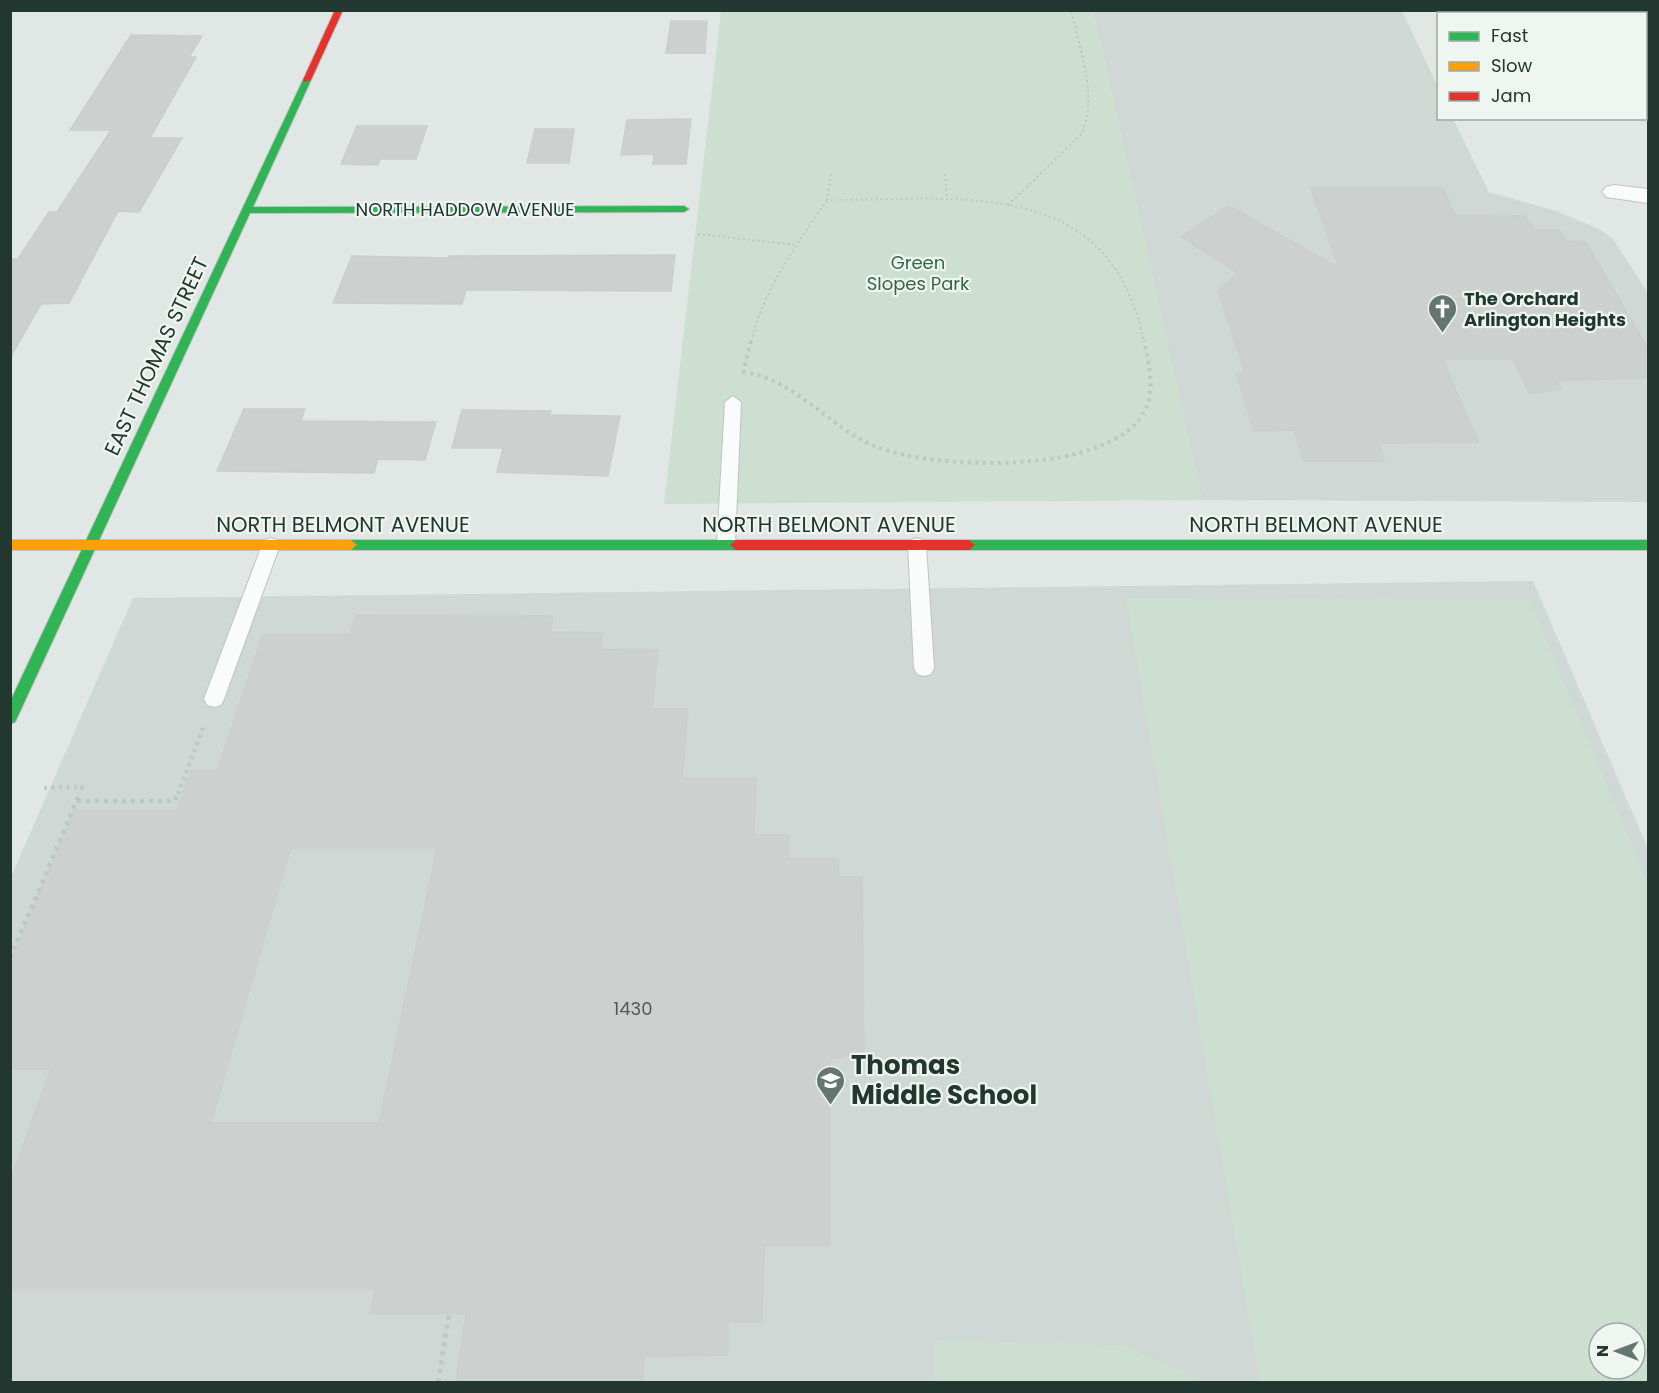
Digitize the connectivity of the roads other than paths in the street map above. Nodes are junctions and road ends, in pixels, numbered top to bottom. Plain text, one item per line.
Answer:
1 (339, 10) edge
2 (1614, 192) dead end
3 (1648, 196) edge
4 (684, 209) dead end
5 (247, 210) junction
6 (733, 402) road end
7 (10, 545) edge
8 (91, 545) junction
9 (271, 545) junction
10 (726, 545) junction
11 (917, 545) junction
12 (1648, 545) edge
13 (924, 668) dead end
14 (214, 699) road end
15 (10, 718) edge

1 - 5 street, EAST THOMAS STREET
2 - 3 street
4 - 5 street, NORTH HADDOW AVENUE
5 - 8 street, EAST THOMAS STREET
6 - 10 lane
7 - 8 street, NORTH BELMONT AVENUE
8 - 9 street, NORTH BELMONT AVENUE
8 - 15 street, EAST THOMAS STREET
9 - 10 street, NORTH BELMONT AVENUE
9 - 14 lane
10 - 11 street, NORTH BELMONT AVENUE
11 - 12 street, NORTH BELMONT AVENUE
11 - 13 lane

